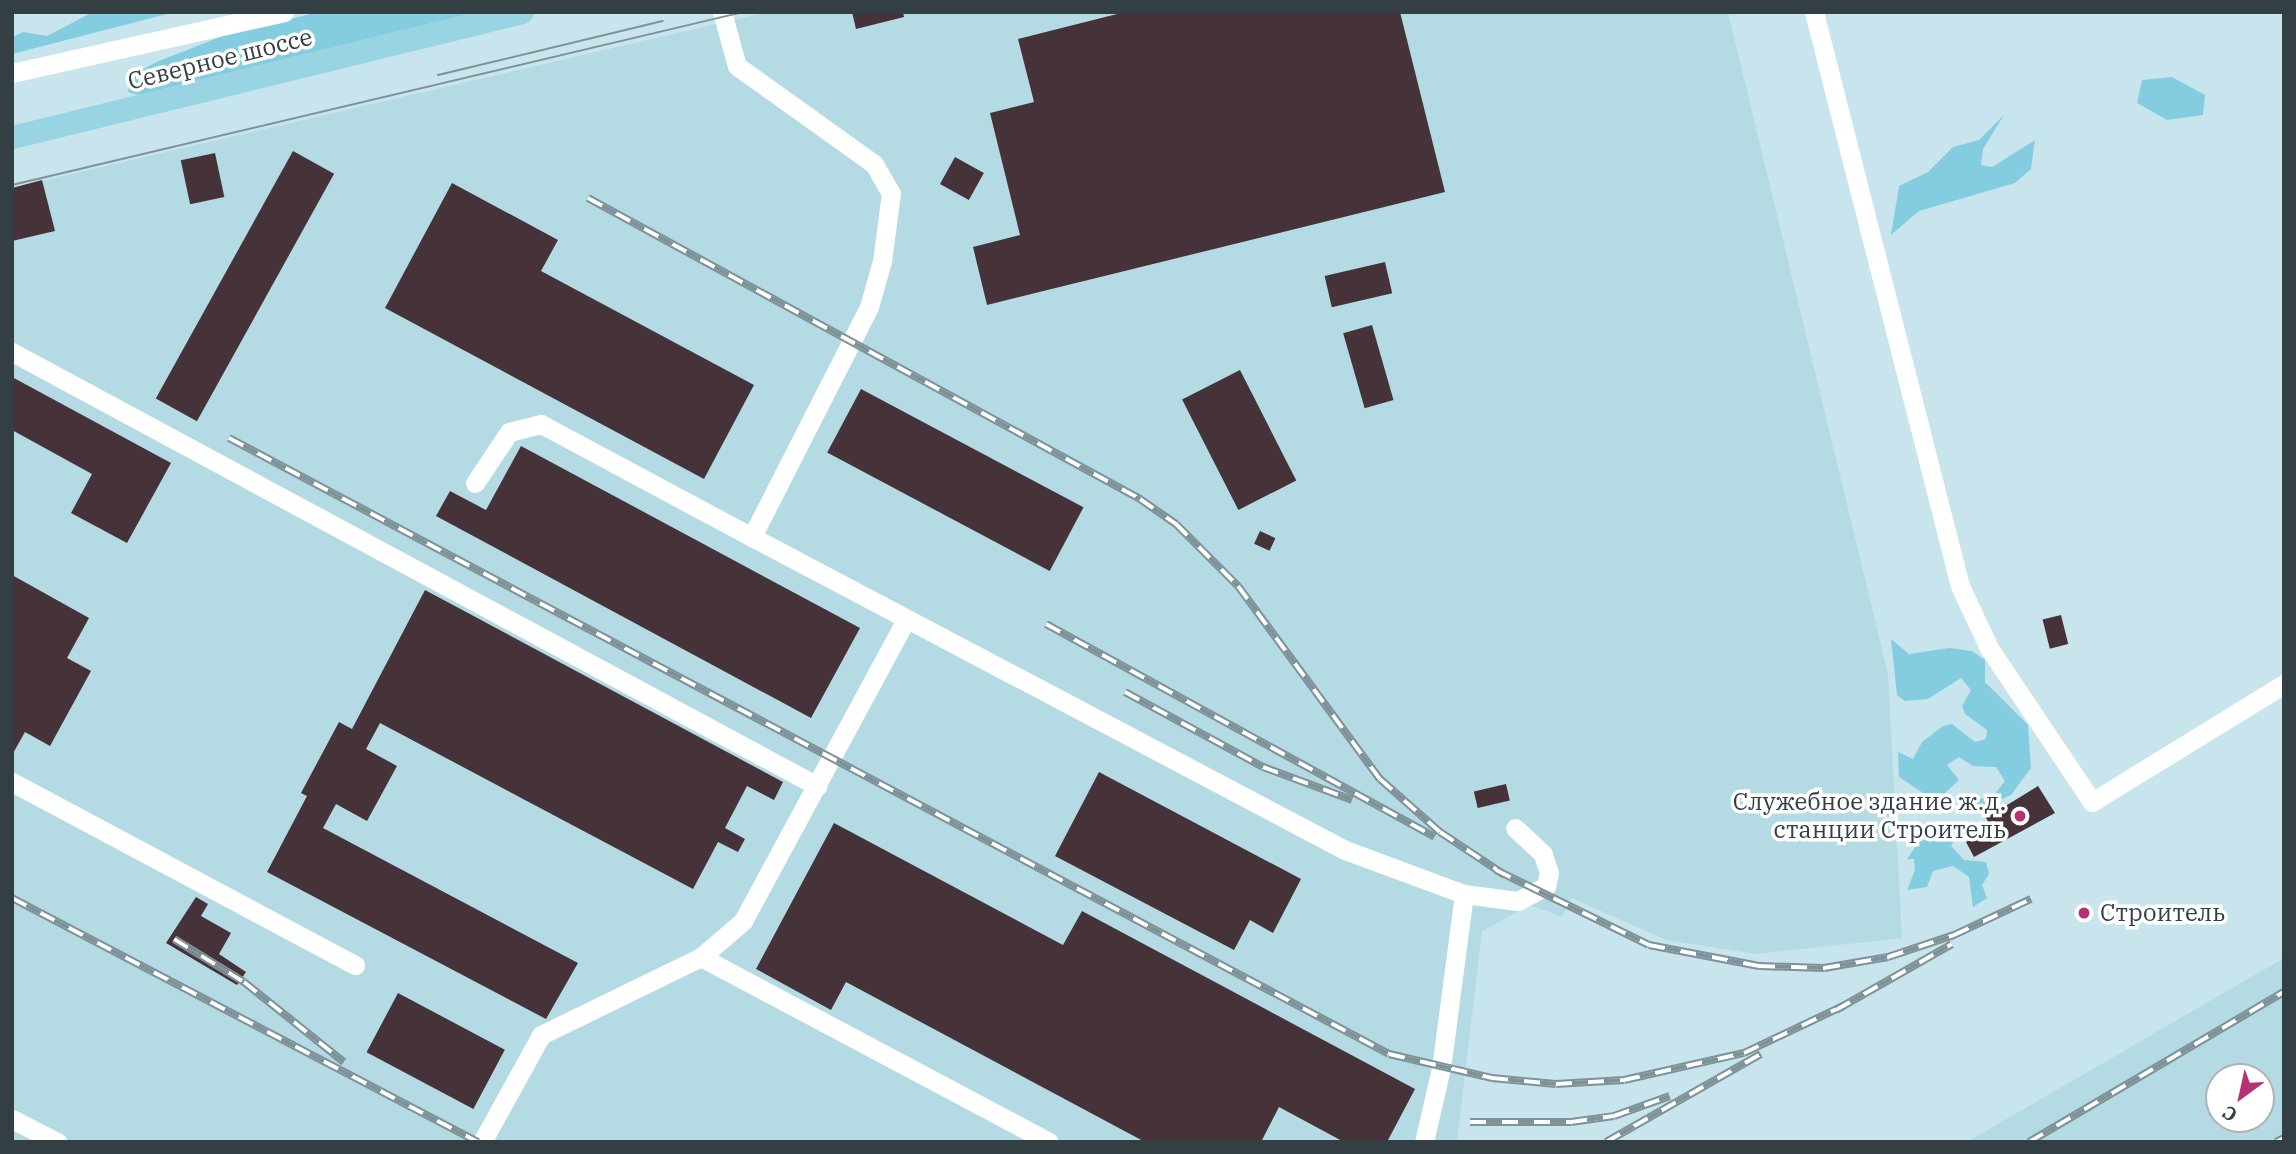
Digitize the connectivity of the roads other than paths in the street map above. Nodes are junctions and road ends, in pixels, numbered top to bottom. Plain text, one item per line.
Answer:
1 (284, 12) edge
2 (522, 12) edge
3 (722, 12) edge
4 (1814, 12) edge
5 (12, 73) edge
6 (12, 137) edge
7 (12, 352) edge
8 (475, 483) dead end
9 (752, 537) junction
10 (905, 622) junction
11 (2284, 684) edge
12 (12, 782) edge
13 (817, 786) junction
14 (1515, 828) dead end
15 (1464, 894) junction
16 (701, 957) junction
17 (355, 965) dead end
18 (12, 1119) edge
19 (57, 1142) edge
20 (482, 1142) edge
21 (1049, 1142) edge
22 (1424, 1142) edge

1 - 5 lane
2 - 6 main road, Северное шоссе
3 - 9 lane
4 - 11 lane
7 - 13 lane
8 - 9 lane
9 - 10 lane
10 - 13 lane
10 - 15 lane
12 - 17 lane
13 - 16 lane
14 - 15 lane
15 - 22 lane
16 - 20 lane
16 - 21 lane
18 - 19 lane

